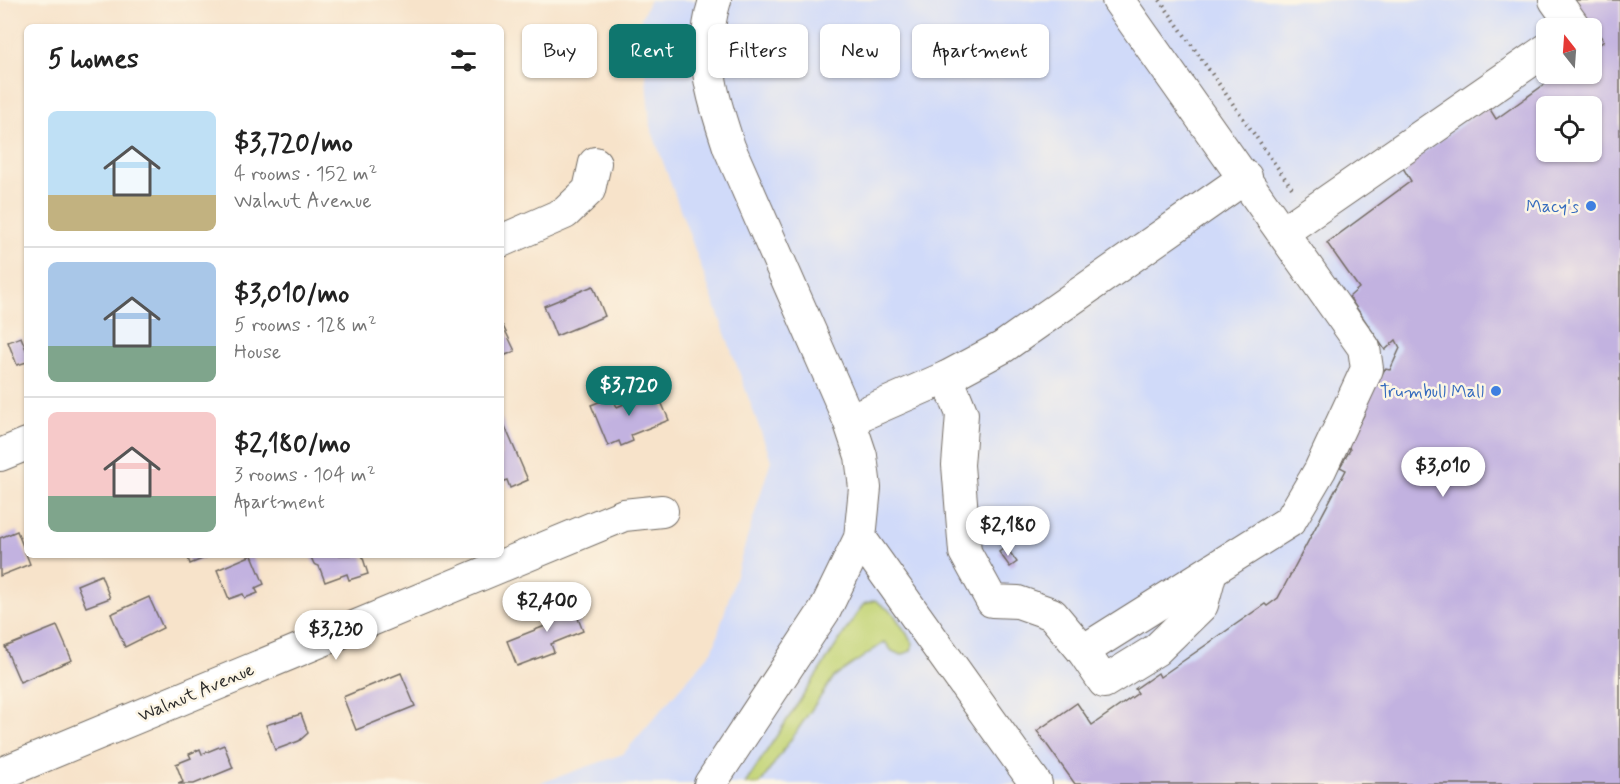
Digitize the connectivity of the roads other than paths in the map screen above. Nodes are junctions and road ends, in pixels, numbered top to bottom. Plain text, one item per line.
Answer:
1 (715, 0) edge
2 (1118, 0) edge
3 (1555, 0) edge
4 (1568, 18) edge
5 (1536, 57) edge
6 (595, 163) dead end
7 (1246, 177) junction
8 (1295, 223) junction
9 (504, 240) edge
10 (947, 377) junction
11 (849, 420) junction
12 (24, 445) edge
13 (0, 455) edge
14 (662, 511) dead end
15 (860, 538) junction
16 (0, 774) edge
17 (710, 784) edge
18 (1036, 784) edge

1 - 11 street
2 - 7 street
3 - 4 street
5 - 8 street
6 - 9 street
7 - 8 street
7 - 10 street
8 - 10 street
10 - 11 street
11 - 15 street
12 - 13 street
14 - 16 street, Walnut Avenue
15 - 17 street
15 - 18 street

